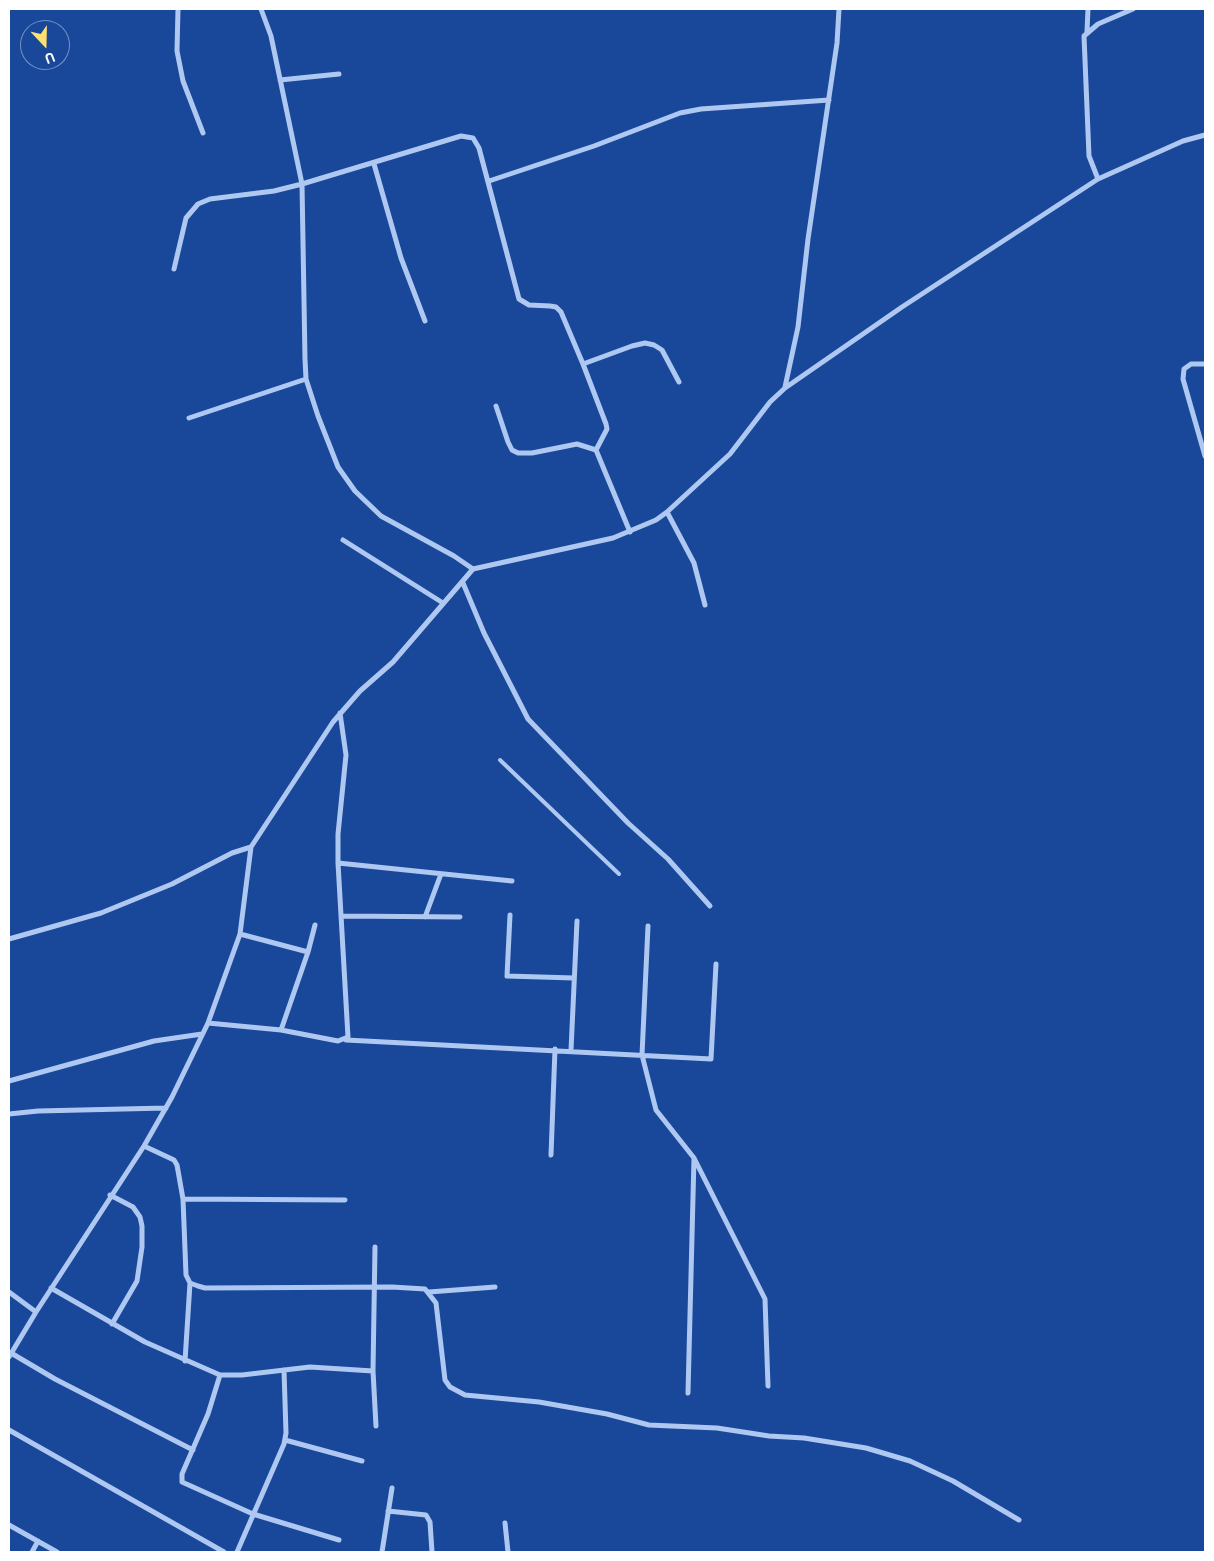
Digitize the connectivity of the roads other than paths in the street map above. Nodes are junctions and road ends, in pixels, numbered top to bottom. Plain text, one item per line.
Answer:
1 (178, 9) edge
2 (261, 9) edge
3 (840, 9) edge
4 (1088, 9) edge
5 (1133, 9) edge
6 (1087, 32) junction
7 (339, 74) dead end
8 (280, 80) junction
9 (829, 100) junction
10 (203, 133) dead end
11 (1205, 135) edge
12 (374, 164) junction
13 (1098, 179) junction
14 (489, 181) junction
15 (302, 184) junction
16 (174, 269) dead end
17 (425, 321) dead end
18 (583, 364) junction
19 (1205, 364) edge
20 (306, 380) junction
21 (679, 382) dead end
22 (785, 388) junction
23 (496, 406) dead end
24 (189, 418) dead end
25 (596, 450) junction
26 (1205, 456) edge
27 (668, 512) junction
28 (630, 532) junction
29 (343, 540) dead end
30 (473, 569) junction
31 (463, 583) junction
32 (443, 603) junction
33 (705, 605) dead end
34 (340, 713) junction
35 (500, 760) dead end
36 (251, 847) junction
37 (338, 863) junction
38 (441, 874) junction
39 (619, 874) dead end
40 (512, 881) dead end
41 (710, 906) dead end
42 (510, 915) dead end
43 (343, 916) junction
44 (425, 917) junction
45 (460, 918) dead end
46 (577, 921) dead end
47 (315, 925) dead end
48 (648, 926) dead end
49 (240, 934) junction
50 (9, 939) edge
51 (308, 952) junction
52 (716, 964) dead end
53 (574, 978) junction
54 (208, 1023) junction
55 (280, 1030) junction
56 (202, 1034) junction
57 (346, 1040) junction
58 (555, 1049) junction
59 (571, 1050) junction
60 (642, 1055) junction
61 (9, 1081) edge
62 (166, 1108) junction
63 (9, 1114) edge
64 (144, 1146) junction
65 (551, 1155) dead end
66 (694, 1158) junction
67 (110, 1195) junction
68 (183, 1199) junction
69 (345, 1200) dead end
70 (375, 1247) dead end
71 (190, 1282) junction
72 (373, 1287) junction
73 (494, 1287) dead end
74 (51, 1288) junction
75 (9, 1292) edge
76 (429, 1292) junction
77 (36, 1312) junction
78 (112, 1324) junction
79 (10, 1355) edge
80 (186, 1361) junction
81 (284, 1370) junction
82 (374, 1371) junction
83 (220, 1375) junction
84 (768, 1386) dead end
85 (688, 1393) dead end
86 (376, 1426) dead end
87 (9, 1430) edge
88 (285, 1440) junction
89 (193, 1450) junction
90 (362, 1461) dead end
91 (392, 1488) dead end
92 (388, 1511) junction
93 (253, 1514) junction
94 (1019, 1520) dead end
95 (505, 1523) dead end
96 (9, 1525) edge
97 (340, 1540) dead end
98 (38, 1541) junction
99 (32, 1552) edge
100 (58, 1552) edge
101 (224, 1552) edge
102 (236, 1552) edge
103 (382, 1552) edge
104 (432, 1552) edge
105 (508, 1552) edge

1 - 10 street
2 - 8 street
3 - 9 street
4 - 6 street
5 - 6 street
6 - 13 street
7 - 8 street
8 - 15 street
9 - 14 street
9 - 22 street
11 - 13 street
12 - 14 street
12 - 15 street
12 - 17 street
13 - 22 street
14 - 18 street
15 - 16 street
15 - 20 street
18 - 21 street
18 - 25 street
19 - 26 street
20 - 24 street
20 - 30 street
22 - 27 street
23 - 25 street
25 - 28 street
27 - 28 street
27 - 33 street
28 - 30 street
29 - 32 street
30 - 31 street
31 - 32 street
31 - 41 street
32 - 34 street
34 - 36 street
34 - 37 street
35 - 39 lane
36 - 49 street
36 - 50 street
37 - 38 street
37 - 43 street
38 - 40 street
38 - 44 street
42 - 53 street
43 - 44 street
43 - 57 street
44 - 45 street
46 - 53 street
47 - 51 street
48 - 60 street
49 - 51 street
49 - 54 street
51 - 55 street
52 - 60 street
53 - 59 street
54 - 55 street
54 - 56 street
55 - 57 street
56 - 61 street
56 - 62 street
57 - 58 street
58 - 59 street
58 - 65 street
59 - 60 street
60 - 66 street
62 - 63 street
62 - 64 street
64 - 67 street
64 - 68 street
66 - 84 street
66 - 85 street
67 - 74 street
67 - 78 street
68 - 69 street
68 - 71 street
70 - 72 street
71 - 72 street
71 - 80 street
72 - 76 street
72 - 82 street
73 - 76 street
74 - 77 street
74 - 78 street
75 - 77 street
76 - 94 street
77 - 79 street
78 - 80 street
79 - 89 street
80 - 83 street
81 - 82 street
81 - 83 street
81 - 88 street
82 - 86 street
83 - 89 street
87 - 101 street
88 - 90 street
88 - 93 street
89 - 93 street
91 - 92 street
92 - 103 street
92 - 104 street
93 - 97 street
93 - 102 street
95 - 105 street
96 - 98 street
98 - 99 street
98 - 100 street

